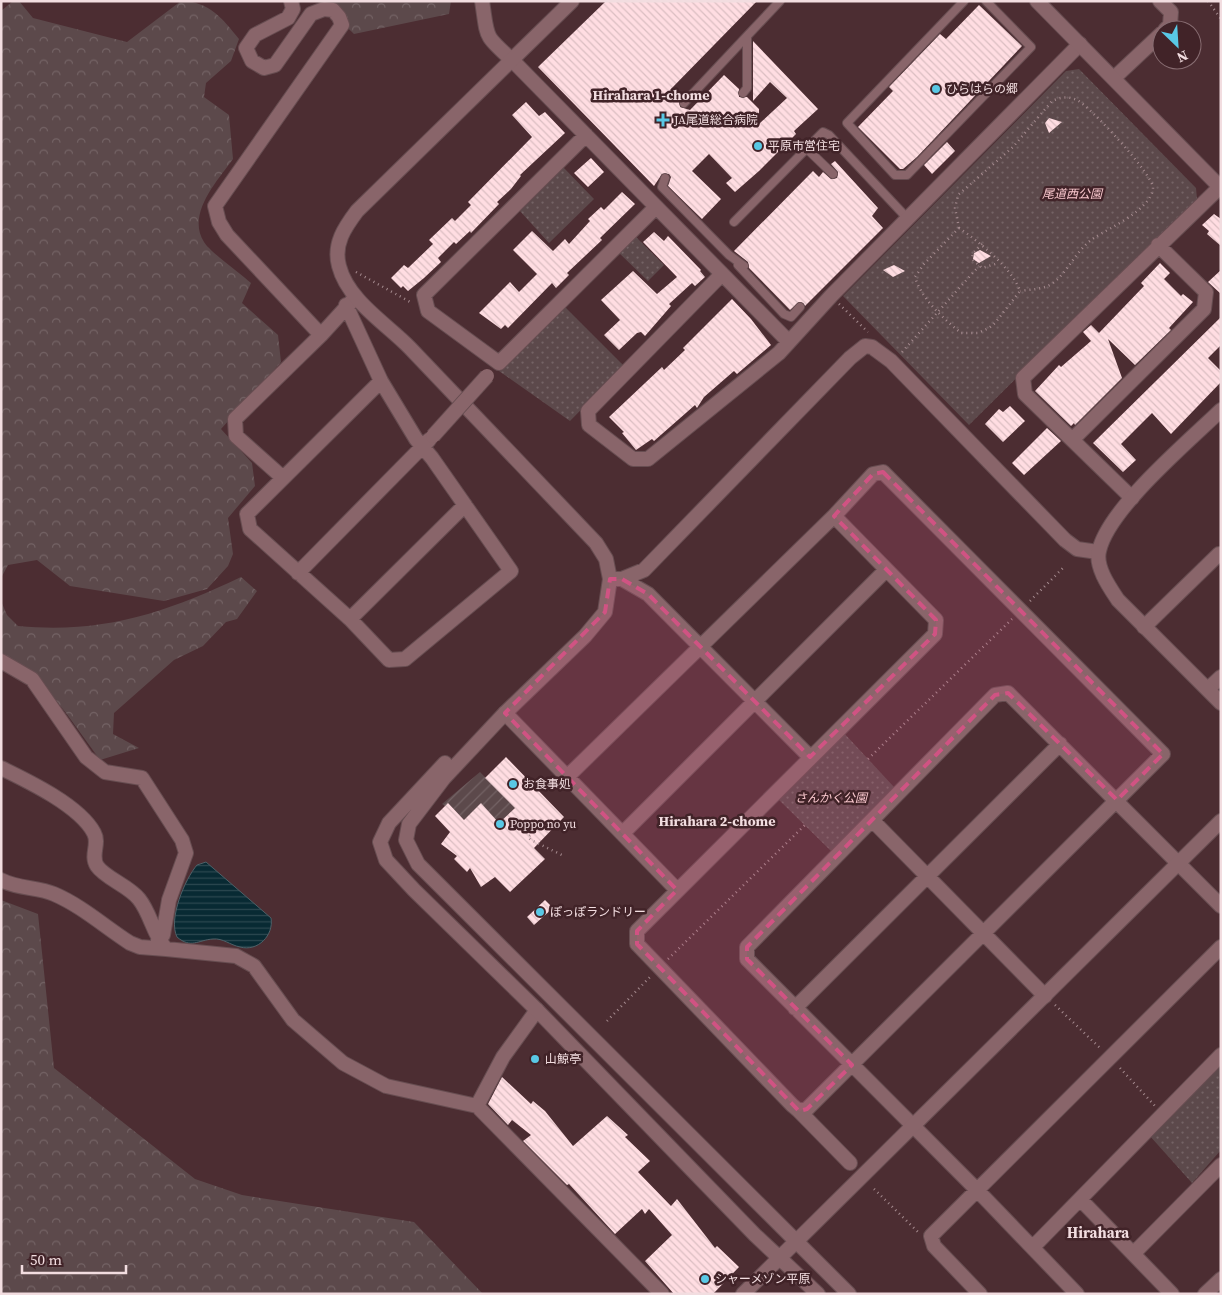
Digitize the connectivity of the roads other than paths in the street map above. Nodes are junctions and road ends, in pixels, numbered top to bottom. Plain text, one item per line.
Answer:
1 (291, 1) edge
2 (482, 1) edge
3 (572, 1) edge
4 (780, 1) edge
5 (964, 1) edge
6 (986, 1) edge
7 (1037, 1) edge
8 (1160, 1) edge
9 (1170, 20) edge
10 (747, 36) junction
11 (1152, 42) edge
12 (1080, 44) junction
13 (513, 61) junction
14 (1114, 78) junction
15 (743, 93) dead end
16 (684, 104) dead end
17 (586, 136) junction
18 (806, 148) junction
19 (833, 174) dead end
20 (665, 178) dead end
21 (1221, 188) edge
22 (656, 207) junction
23 (908, 219) junction
24 (734, 222) dead end
25 (1158, 246) junction
26 (729, 255) junction
27 (744, 266) dead end
28 (722, 274) junction
29 (351, 301) junction
30 (800, 307) dead end
31 (322, 335) junction
32 (788, 341) junction
33 (499, 363) junction
34 (381, 381) junction
35 (1221, 410) edge
36 (1074, 439) junction
37 (423, 448) junction
38 (282, 477) junction
39 (1132, 498) junction
40 (465, 505) junction
41 (834, 516) junction
42 (1098, 552) junction
43 (1221, 556) edge
44 (886, 570) junction
45 (298, 574) junction
46 (616, 579) junction
47 (350, 619) junction
48 (1144, 627) junction
49 (699, 647) junction
50 (1, 661) edge
51 (1221, 677) edge
52 (1208, 689) junction
53 (755, 700) junction
54 (1221, 703) edge
55 (505, 713) junction
56 (1060, 744) junction
57 (810, 757) junction
58 (1, 768) edge
59 (567, 777) junction
60 (1117, 800) junction
61 (872, 820) junction
62 (1221, 821) edge
63 (623, 833) junction
64 (1178, 864) junction
65 (928, 874) junction
66 (1, 880) edge
67 (677, 890) junction
68 (1221, 906) edge
69 (487, 931) junction
70 (982, 932) junction
71 (162, 944) junction
72 (472, 945) junction
73 (1221, 947) edge
74 (1045, 996) junction
75 (795, 1008) junction
76 (537, 1010) junction
77 (1221, 1055) edge
78 (852, 1065) junction
79 (477, 1106) junction
80 (799, 1111) junction
81 (914, 1127) junction
82 (850, 1163) dead end
83 (1221, 1165) edge
84 (978, 1191) junction
85 (1080, 1199) junction
86 (798, 1240) junction
87 (1033, 1247) junction
88 (1134, 1253) junction
89 (778, 1258) junction
90 (1221, 1279) edge
91 (662, 1294) edge
92 (744, 1294) edge
93 (818, 1294) edge
94 (849, 1294) edge
95 (980, 1294) edge
96 (1077, 1294) edge
97 (1172, 1294) edge
98 (1205, 1294) edge

1 - 31 street
2 - 13 street
3 - 13 street
4 - 10 lane
5 - 6 lane
7 - 12 street
8 - 9 street
10 - 15 lane
10 - 16 lane
11 - 14 street
12 - 14 street
12 - 23 street
13 - 17 street
13 - 29 street
14 - 21 street
17 - 22 street
17 - 33 street
18 - 19 lane
18 - 23 lane
18 - 24 lane
20 - 26 lane
21 - 25 street
22 - 28 street
22 - 33 street
23 - 32 street
25 - 36 street
25 - 36 street
26 - 27 lane
26 - 30 lane
28 - 32 street
28 - 32 street
29 - 31 street
29 - 34 street
29 - 46 street
31 - 38 street
33 - 37 street, bridge
34 - 37 street
34 - 38 street
35 - 39 street
36 - 39 street
37 - 40 street
37 - 45 street
38 - 45 street
39 - 42 street
40 - 47 street
40 - 47 street
41 - 44 street
41 - 49 street
41 - 60 street
42 - 46 street
42 - 48 street
43 - 48 street
44 - 53 street
44 - 57 street
45 - 47 street
46 - 49 street
46 - 55 street
48 - 52 street
49 - 53 street
49 - 59 street
50 - 71 street
51 - 52 street
52 - 54 street
53 - 57 street
53 - 63 street
55 - 59 street
55 - 69 street
55 - 72 street
56 - 60 street
56 - 61 street
56 - 65 street
57 - 67 street
58 - 71 street
59 - 63 street
60 - 64 street
60 - 70 street
61 - 65 street
61 - 75 street
62 - 64 street
63 - 67 street
64 - 68 street
64 - 74 street
65 - 70 street
65 - 75 street
66 - 71 street
67 - 80 street
69 - 72 street
69 - 86 street
70 - 74 street
70 - 78 street
71 - 79 street
72 - 76 street
73 - 84 street
74 - 81 street
75 - 78 street
76 - 79 street
76 - 89 street
77 - 85 street
78 - 80 street
78 - 81 street
79 - 91 street
80 - 82 street
81 - 84 street
81 - 86 street
83 - 88 street
84 - 87 street
84 - 95 street
85 - 87 street
85 - 88 street
86 - 89 street
86 - 94 street
87 - 96 street
88 - 97 street
89 - 92 street
89 - 93 street
90 - 98 street

